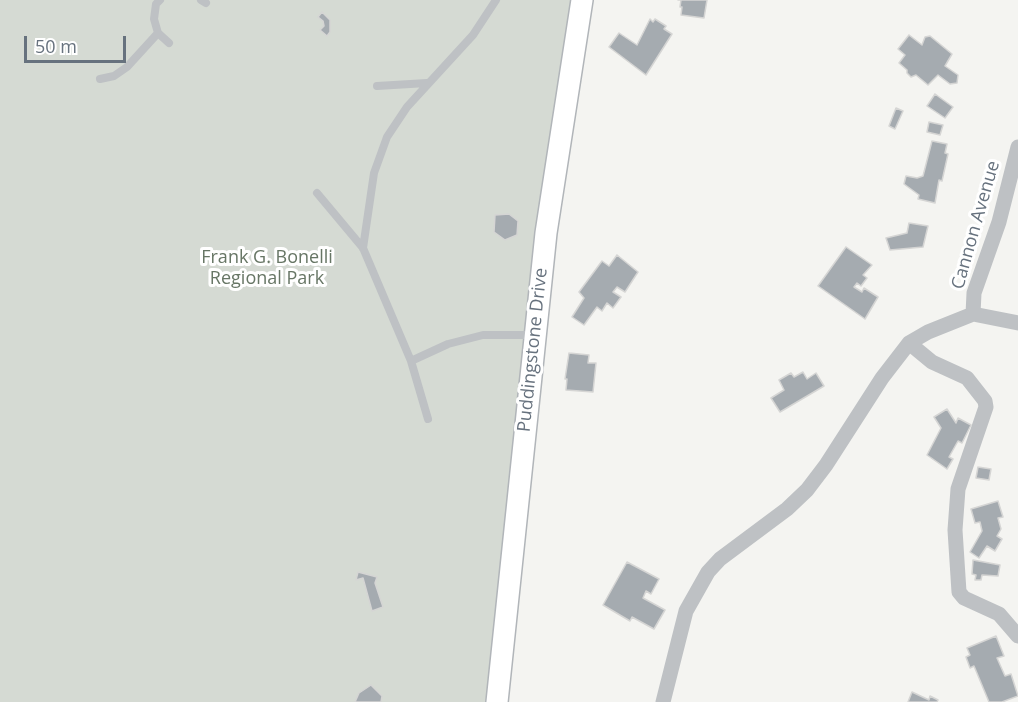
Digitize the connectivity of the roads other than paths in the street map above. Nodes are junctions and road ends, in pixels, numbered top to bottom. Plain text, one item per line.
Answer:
1 (160, 0) edge
2 (496, 0) edge
3 (582, 0) edge
4 (158, 33) junction
5 (169, 43) dead end
6 (100, 79) dead end
7 (427, 83) junction
8 (376, 86) dead end
9 (1018, 147) edge
10 (317, 193) dead end
11 (363, 248) junction
12 (973, 314) junction
13 (1018, 323) edge
14 (535, 335) junction
15 (909, 343) junction
16 (411, 361) junction
17 (428, 419) dead end
18 (1018, 636) edge
19 (497, 702) edge
20 (663, 702) edge

1 - 4 lane
2 - 7 lane
3 - 14 street, Puddingstone Drive
4 - 5 lane
4 - 6 lane
7 - 8 lane
7 - 11 lane
9 - 12 street, Cannon Avenue
10 - 11 lane
11 - 16 lane
12 - 13 street
12 - 15 street
14 - 16 lane
14 - 19 street, Puddingstone Drive
15 - 18 street
15 - 20 street
16 - 17 lane

